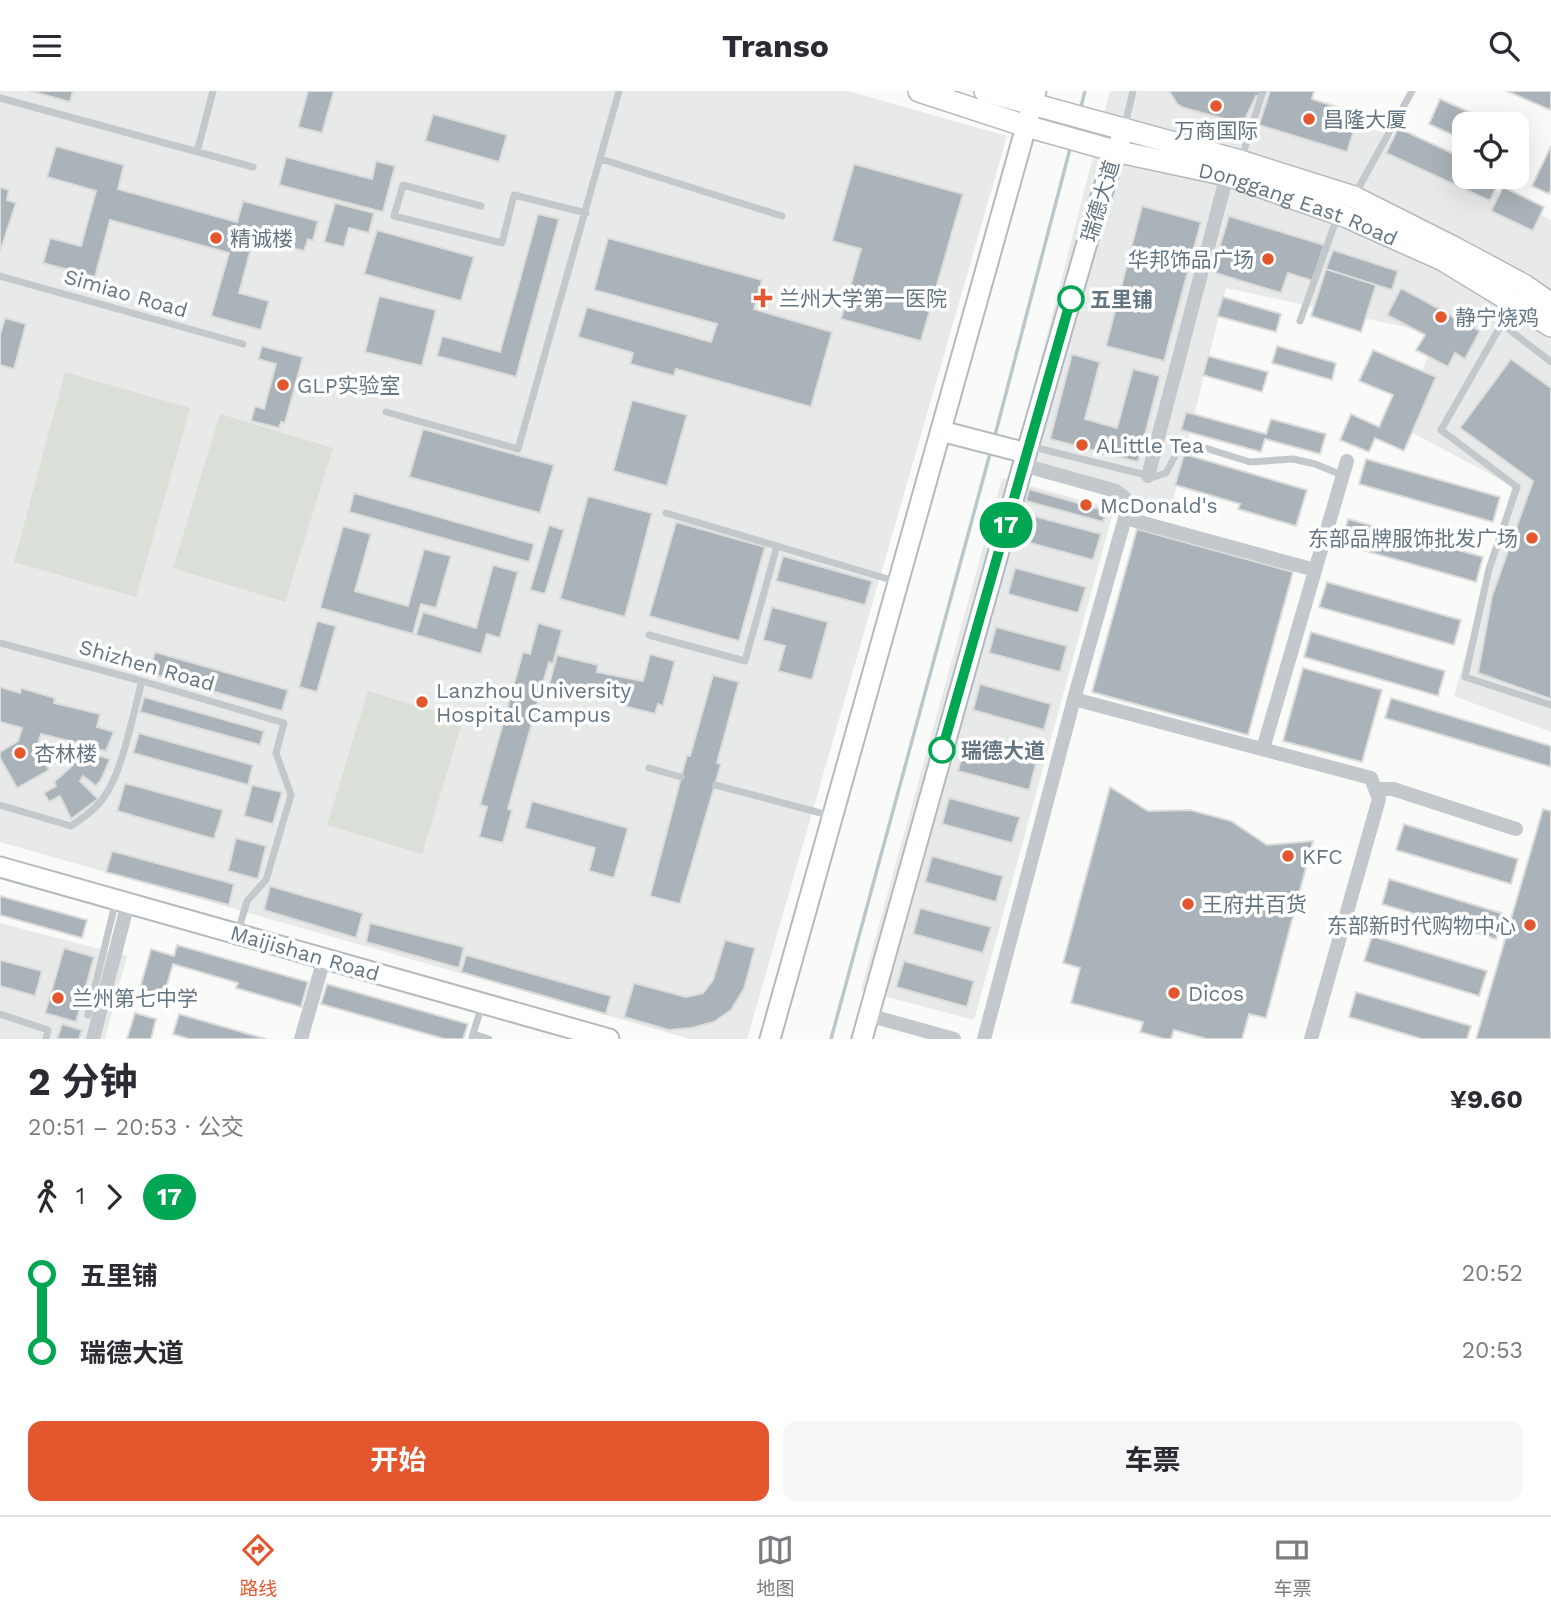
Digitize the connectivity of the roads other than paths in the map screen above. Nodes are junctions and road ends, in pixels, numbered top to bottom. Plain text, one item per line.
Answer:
1 (212, 91) edge
2 (619, 91) edge
3 (919, 91) edge
4 (985, 91) edge
5 (1133, 91) edge
6 (1263, 91) edge
7 (1412, 91) edge
8 (0, 98) edge
9 (1034, 98) edge
10 (1026, 126) junction
11 (1116, 127) junction
12 (1105, 148) junction
13 (197, 152) junction
14 (601, 159) junction
15 (253, 167) dead end
16 (1234, 168) junction
17 (1354, 197) junction
18 (481, 205) dead end
19 (586, 213) junction
20 (1338, 214) junction
21 (782, 216) dead end
22 (0, 276) edge
23 (1514, 302) junction
24 (1551, 304) edge
25 (1300, 321) dead end
26 (1502, 324) junction
27 (1551, 326) edge
28 (243, 344) dead end
29 (1551, 362) edge
30 (386, 412) dead end
31 (941, 431) junction
32 (1022, 453) junction
33 (1345, 468) joint
34 (1148, 476) junction
35 (666, 513) dead end
36 (1125, 518) junction
37 (777, 546) junction
38 (1315, 570) junction
39 (898, 582) junction
40 (649, 635) dead end
41 (0, 643) edge
42 (142, 681) junction
43 (1074, 699) junction
44 (1551, 705) edge
45 (1263, 749) junction
46 (649, 768) dead end
47 (681, 777) dead end
48 (715, 785) dead end
49 (1375, 789) junction
50 (0, 806) edge
51 (832, 816) junction
52 (1516, 829) dead end
53 (0, 867) edge
54 (122, 901) junction
55 (238, 934) junction
56 (324, 958) junction
57 (482, 1003) junction
58 (0, 1014) edge
59 (88, 1015) dead end
60 (868, 1015) junction
61 (472, 1037) edge
62 (46, 1039) edge
63 (93, 1039) edge
64 (301, 1039) edge
65 (489, 1039) edge
66 (609, 1039) edge
67 (770, 1039) edge
68 (862, 1039) edge
69 (954, 1039) edge
70 (985, 1039) edge
71 (1311, 1039) edge

1 - 13 lane
2 - 14 lane
3 - 10 main road, Donggang East Road
4 - 9 main road, Donggang East Road
5 - 11 lane, 瑞德大道
6 - 16 lane
7 - 17 lane
8 - 13 lane
9 - 10 street
9 - 11 main road, Donggang East Road
10 - 12 main road, Donggang East Road
10 - 31 street
11 - 12 street, 瑞德大道
11 - 16 main road, Donggang East Road
12 - 16 main road, Donggang East Road
12 - 32 street, 瑞德大道
13 - 15 lane
14 - 19 lane
14 - 21 lane
16 - 17 main road, Donggang East Road
16 - 20 main road, Donggang East Road
16 - 34 street
17 - 24 main road, Donggang East Road
18 - 19 lane
19 - 30 lane
20 - 23 main road, Donggang East Road
20 - 25 lane
22 - 28 lane, Simiao Road
23 - 26 lane
23 - 27 main road, Donggang East Road
26 - 29 lane
26 - 44 lane
31 - 32 street
31 - 39 street
32 - 34 lane
32 - 36 street
32 - 60 street, 瑞德大道
33 - 34 lane
33 - 38 street
35 - 37 lane
36 - 38 street
36 - 43 street
37 - 39 lane
37 - 40 lane
38 - 45 street
39 - 51 street
41 - 42 lane, Shizhen Road
42 - 50 lane
42 - 55 lane, Shizhen Road
43 - 45 street
43 - 70 street
45 - 49 street
46 - 47 lane
48 - 51 lane
49 - 52 street
49 - 71 street
51 - 67 street
53 - 54 street, Maijishan Road
54 - 55 street, Maijishan Road
54 - 59 lane
54 - 63 street
55 - 56 street, Maijishan Road
56 - 57 street, Maijishan Road
56 - 64 street
57 - 61 lane
57 - 66 street, Maijishan Road
58 - 62 lane
60 - 68 street, 瑞德大道
60 - 69 street
61 - 65 lane

